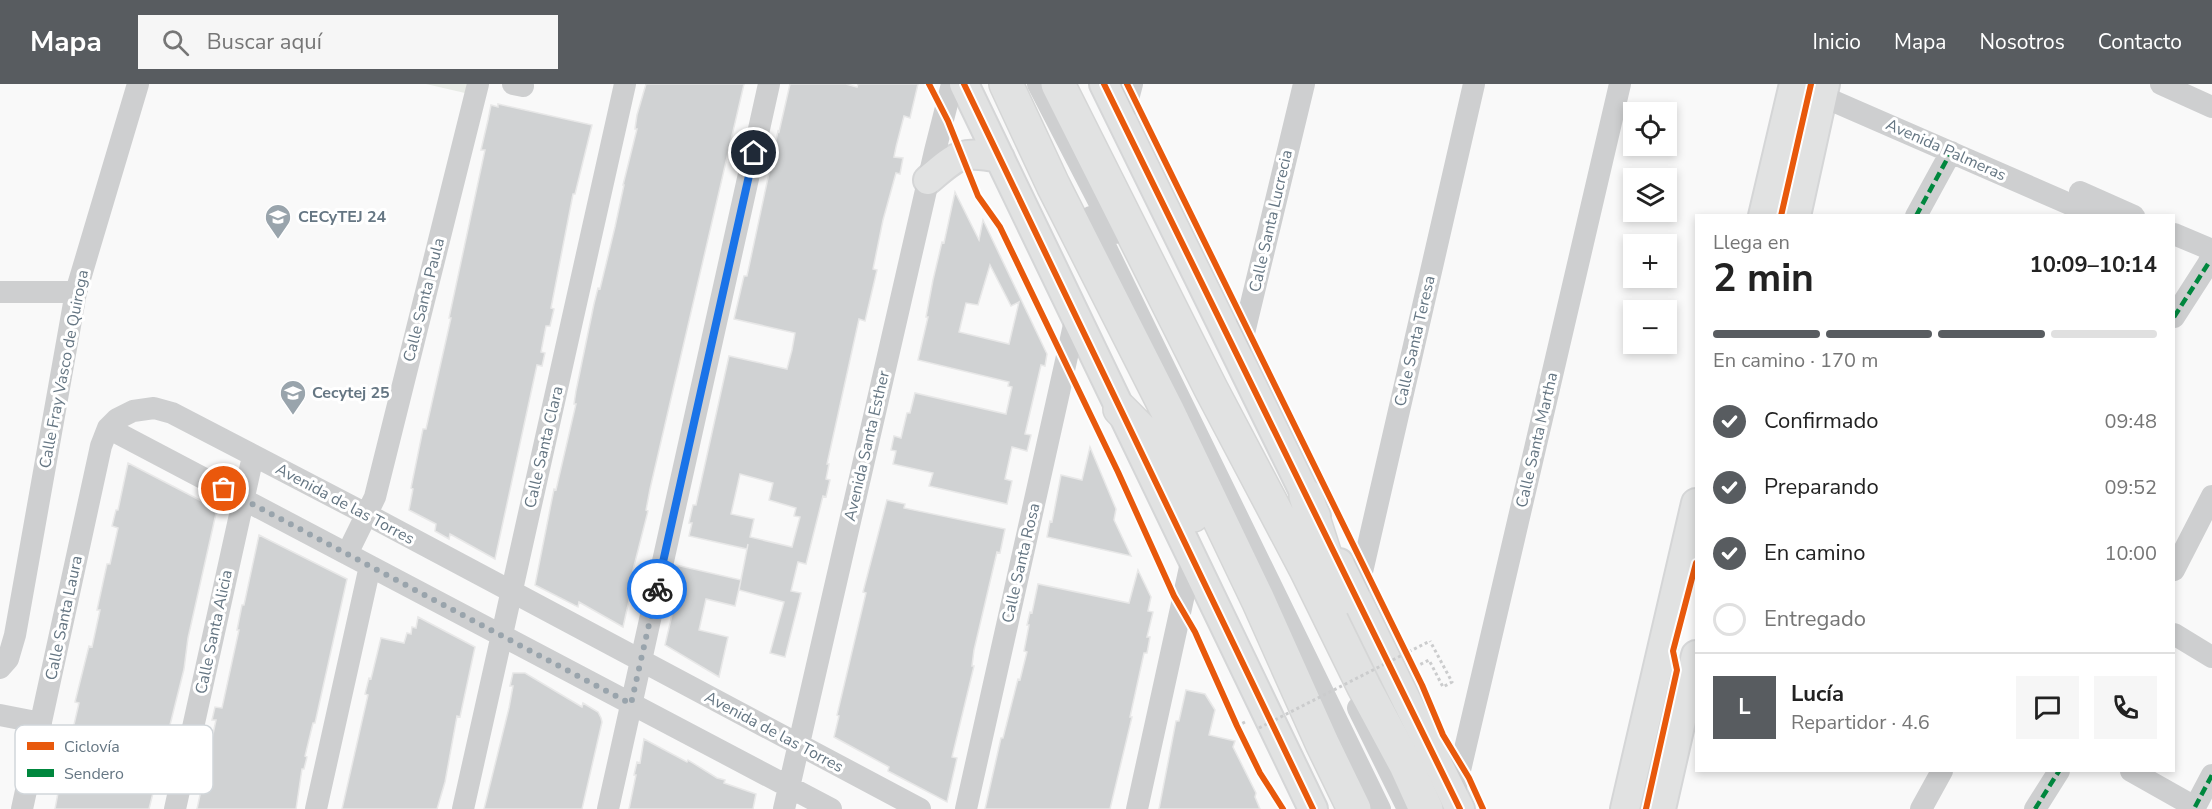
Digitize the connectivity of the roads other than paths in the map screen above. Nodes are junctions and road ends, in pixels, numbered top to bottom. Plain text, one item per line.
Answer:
1 (138, 84) edge
2 (478, 84) edge
3 (625, 84) edge
4 (769, 84) edge
5 (952, 84) edge
6 (964, 84) edge
7 (984, 84) edge
8 (1006, 84) edge
9 (1025, 84) edge
10 (1038, 84) edge
11 (1058, 84) edge
12 (1104, 84) edge
13 (1132, 84) edge
14 (1304, 84) edge
15 (1474, 84) edge
16 (1620, 84) edge
17 (1794, 84) edge
18 (2161, 84) edge
19 (1826, 88) edge
20 (2212, 107) edge
21 (979, 115) junction
22 (1122, 122) junction
23 (1951, 152) junction
24 (1000, 158) junction
25 (928, 180) junction
26 (2077, 206) edge
27 (1763, 214) edge
28 (1796, 214) edge
29 (1917, 214) edge
30 (2093, 214) edge
31 (2123, 214) edge
32 (2175, 235) edge
33 (2175, 249) edge
34 (2211, 259) edge
35 (0, 292) edge
36 (76, 292) junction
37 (2175, 315) edge
38 (1076, 316) junction
39 (1238, 358) junction
40 (1120, 409) junction
41 (108, 428) junction
42 (253, 456) junction
43 (1306, 496) junction
44 (2212, 496) edge
45 (243, 499) junction
46 (1695, 508) edge
47 (368, 515) junction
48 (347, 554) junction
49 (1192, 558) junction
50 (370, 566) junction
51 (2175, 568) edge
52 (512, 593) junction
53 (1356, 598) junction
54 (502, 635) junction
55 (2175, 635) edge
56 (2212, 657) edge
57 (1695, 659) edge
58 (640, 661) junction
59 (4, 664) edge
60 (631, 704) junction
61 (1306, 707) junction
62 (0, 715) edge
63 (40, 723) joint
64 (193, 725) edge
65 (798, 744) junction
66 (1406, 765) junction
67 (1941, 772) edge
68 (2058, 772) edge
69 (2133, 772) edge
70 (2212, 775) edge
71 (789, 787) junction
72 (25, 794) edge
73 (178, 794) edge
74 (1447, 805) edge
75 (1310, 807) edge
76 (1630, 807) edge
77 (2194, 808) edge
78 (22, 809) edge
79 (175, 809) edge
80 (316, 809) edge
81 (463, 809) edge
82 (608, 809) edge
83 (784, 809) edge
84 (831, 809) edge
85 (920, 809) edge
86 (966, 809) edge
87 (1137, 809) edge
88 (1354, 809) edge
89 (1380, 809) edge
90 (1408, 809) edge
91 (1661, 809) edge
92 (1921, 809) edge
93 (2035, 809) edge

1 - 36 street, Calle Fray Vasco de Quiroga
2 - 47 street, Calle Santa Paula
3 - 52 street, Calle Santa Clara
4 - 58 street
5 - 25 street, Avenida Santa Esther
6 - 21 main road
7 - 21 main road
8 - 61 highway
9 - 89 street
10 - 90 street
11 - 66 highway
12 - 22 main road
13 - 22 street
14 - 39 street, Calle Santa Lucrecia
15 - 53 street, Calle Santa Teresa
16 - 74 street, Calle Santa Martha
17 - 19 street, Avenida Palmeras
17 - 27 main road
18 - 20 street
19 - 23 street, Avenida Palmeras
19 - 26 street, Avenida Palmeras
19 - 28 main road
21 - 24 main road
22 - 39 main road
23 - 26 street, Avenida Palmeras
23 - 29 street
24 - 25 main road
24 - 38 main road
25 - 65 street, Avenida Santa Esther
26 - 30 street, Avenida Palmeras
26 - 31 street, Avenida Palmeras
32 - 34 street
33 - 34 street
34 - 37 street
35 - 36 street
36 - 59 street, Calle Fray Vasco de Quiroga
38 - 40 main road
38 - 86 street, Calle Santa Rosa
39 - 43 main road
40 - 49 main road
40 - 61 highway
41 - 42 street, Avenida de las Torres
41 - 45 street
41 - 63 street, Calle Santa Laura
42 - 45 street, Calle Santa Alicia
42 - 47 street, Avenida de las Torres
43 - 53 main road
43 - 66 highway
44 - 51 street
45 - 48 street
45 - 64 street, Calle Santa Alicia
46 - 76 main road
47 - 48 street, Calle Santa Paula
47 - 52 street, Avenida de las Torres
48 - 50 street
49 - 75 main road
49 - 87 street
50 - 54 street
50 - 80 street
52 - 54 street, Calle Santa Clara
52 - 58 street, Avenida de las Torres
53 - 74 main road
54 - 60 street
54 - 81 street, Calle Santa Clara
55 - 56 street
57 - 91 main road
58 - 60 street
58 - 65 street, Avenida de las Torres
60 - 71 street
60 - 82 street
61 - 88 highway
62 - 63 street
65 - 71 street, Avenida Santa Esther
65 - 85 street, Avenida de las Torres
66 - 74 highway
67 - 92 street
68 - 93 street
69 - 77 street
70 - 77 street
71 - 83 street, Avenida Santa Esther
71 - 84 street
72 - 78 street, Calle Santa Laura
73 - 79 street, Calle Santa Alicia

